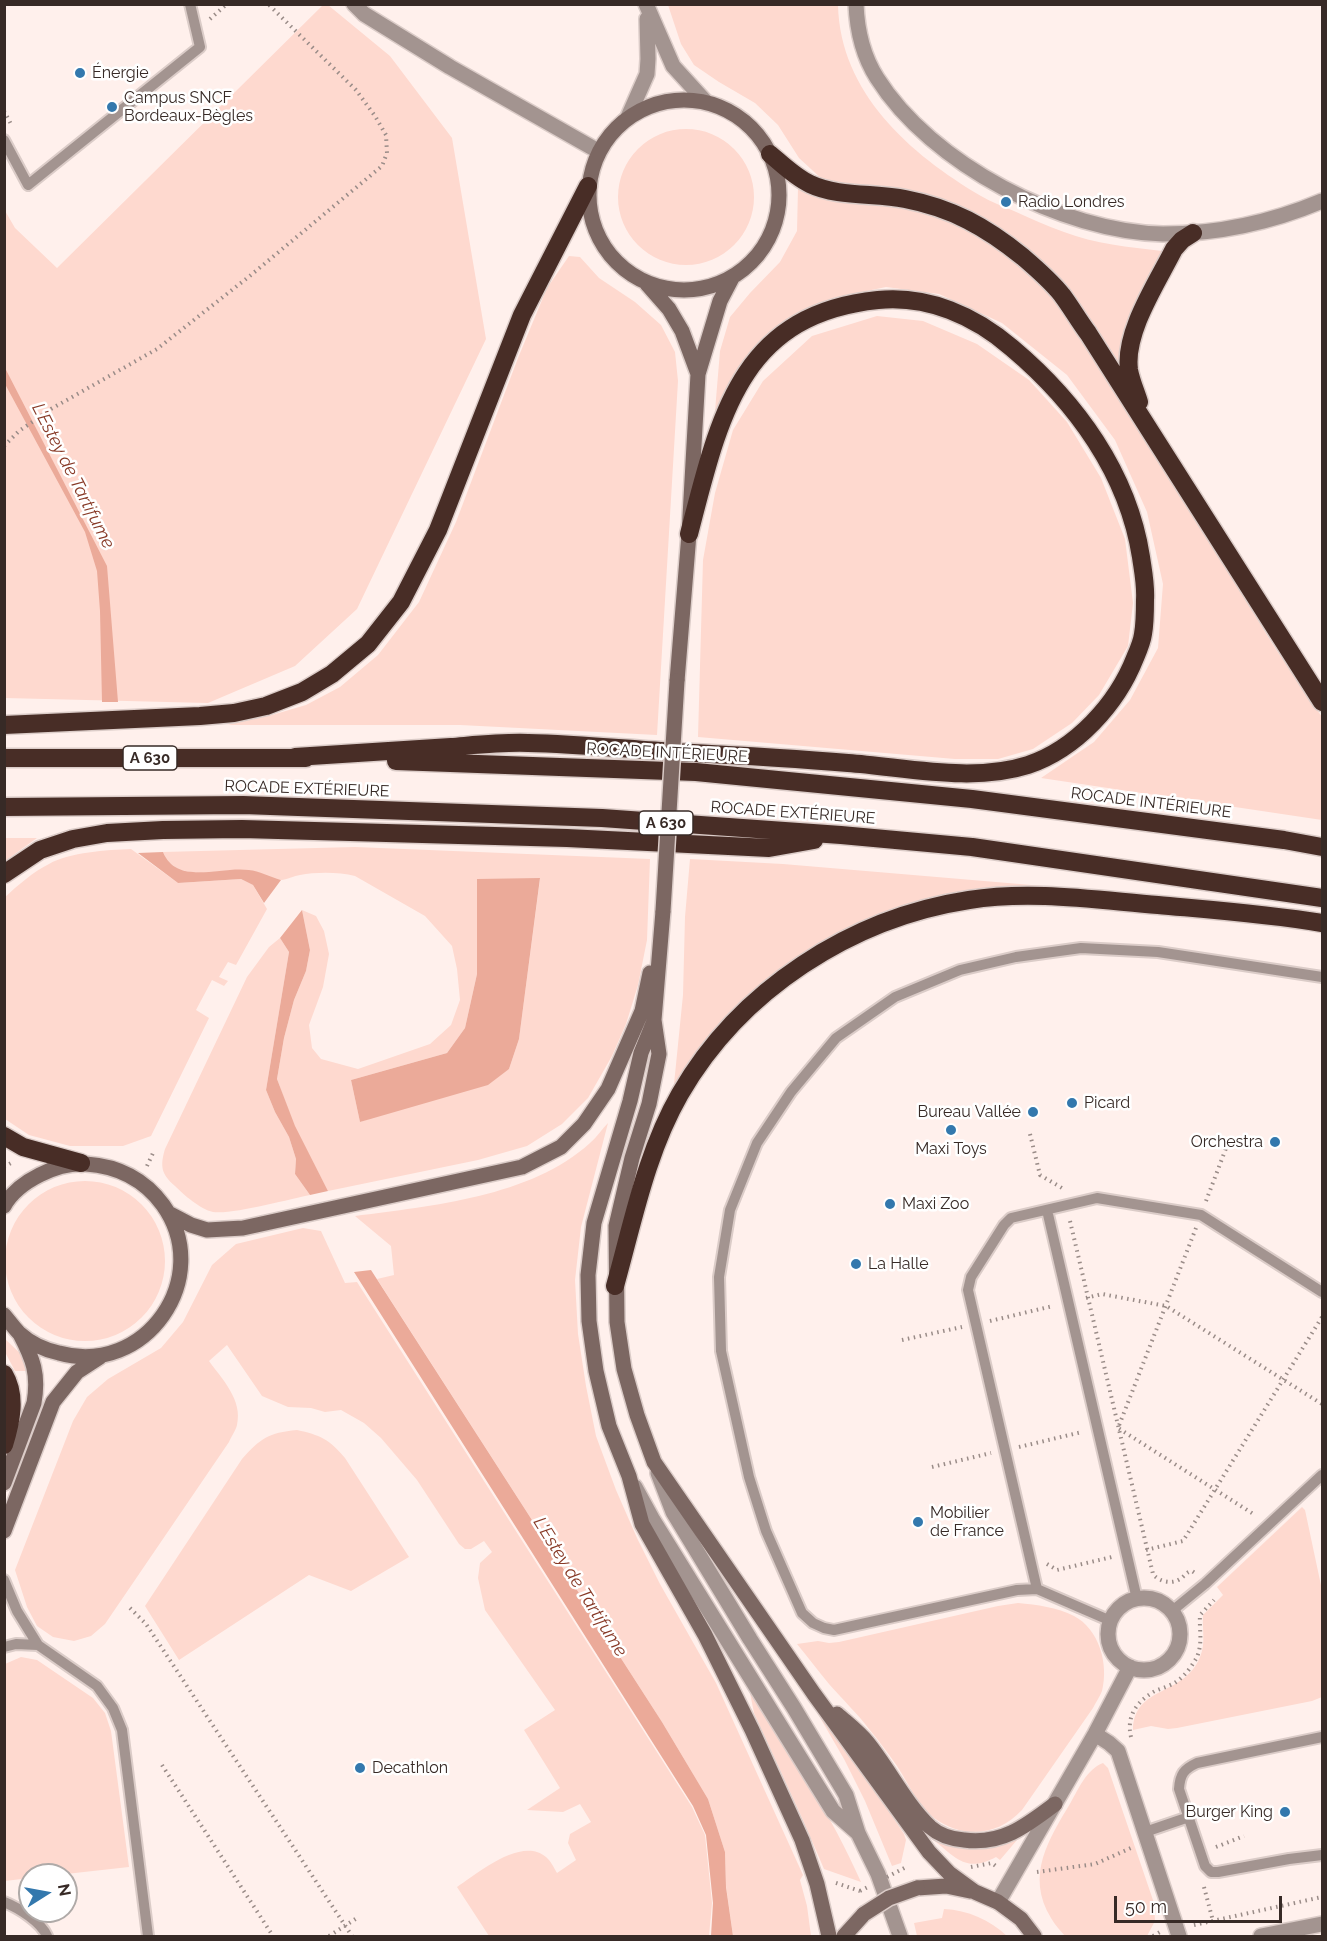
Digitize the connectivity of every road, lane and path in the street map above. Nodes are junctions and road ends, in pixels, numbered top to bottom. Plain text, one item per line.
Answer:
1 (189, 4) edge
2 (268, 4) edge
3 (354, 4) edge
4 (855, 4) edge
5 (647, 7) edge
6 (705, 101) junction
7 (628, 117) junction
8 (4, 140) edge
9 (598, 151) junction
10 (771, 154) junction
11 (588, 186) junction
12 (1323, 201) edge
13 (1193, 233) junction
14 (732, 278) junction
15 (647, 284) junction
16 (698, 374) junction
17 (1147, 426) junction
18 (4, 446) edge
19 (689, 534) junction
20 (1323, 702) edge
21 (4, 725) edge
22 (295, 757) junction
23 (4, 758) edge
24 (4, 807) edge
25 (842, 835) junction
26 (1323, 847) edge
27 (4, 874) edge
28 (1323, 898) edge
29 (663, 911) junction
30 (1323, 923) edge
31 (1323, 977) edge
32 (654, 1020) junction
33 (4, 1136) edge
34 (1228, 1143) dead end
35 (81, 1163) junction
36 (4, 1206) edge
37 (1047, 1210) junction
38 (170, 1214) junction
39 (1201, 1215) junction
40 (615, 1286) junction
41 (1323, 1292) edge
42 (1068, 1302) junction
43 (1166, 1306) junction
44 (4, 1315) edge
45 (1323, 1317) edge
46 (976, 1324) junction
47 (20, 1334) junction
48 (902, 1341) dead end
49 (102, 1356) junction
50 (4, 1374) edge
51 (1283, 1380) junction
52 (1323, 1404) edge
53 (1120, 1422) junction
54 (1098, 1428) junction
55 (4, 1445) edge
56 (1004, 1450) junction
57 (654, 1462) junction
58 (932, 1467) dead end
59 (1323, 1475) edge
60 (629, 1476) junction
61 (4, 1483) edge
62 (1215, 1490) junction
63 (1267, 1526) junction
64 (4, 1531) edge
65 (1126, 1554) junction
66 (1032, 1565) junction
67 (4, 1580) edge
68 (1037, 1588) junction
69 (1137, 1599) junction
70 (129, 1608) dead end
71 (1172, 1611) junction
72 (1111, 1621) junction
73 (38, 1645) junction
74 (4, 1647) edge
75 (1130, 1667) junction
76 (814, 1694) junction
77 (1095, 1734) junction
78 (1323, 1737) edge
79 (162, 1765) dead end
80 (1055, 1804) junction
81 (1189, 1817) junction
82 (858, 1833) junction
83 (1147, 1837) junction
84 (1323, 1855) edge
85 (1037, 1872) dead end
86 (975, 1892) junction
87 (1323, 1897) edge
88 (4, 1902) edge
89 (998, 1902) junction
90 (357, 1918) dead end
91 (1323, 1924) edge
92 (345, 1926) junction
93 (1179, 1932) edge
94 (47, 1936) edge
95 (148, 1936) edge
96 (273, 1936) edge
97 (329, 1936) edge
98 (352, 1936) edge
99 (829, 1936) edge
100 (844, 1936) edge
101 (900, 1936) edge
102 (1034, 1936) edge
103 (1153, 1936) edge
104 (1261, 1936) edge

1 - 8 lane
2 - 18 path
3 - 9 street
4 - 13 street
5 - 6 street
5 - 7 street
6 - 7 main road
6 - 10 main road
7 - 9 main road
9 - 11 main road
10 - 14 main road
10 - 17 highway
11 - 15 main road
11 - 21 highway
12 - 13 street
13 - 17 highway
14 - 15 main road
14 - 16 main road
15 - 16 main road
16 - 19 main road
17 - 20 highway
19 - 22 highway
19 - 29 main road, bridge
22 - 23 highway, ROCADE INTÉRIEURE / A 630
22 - 26 highway, ROCADE INTÉRIEURE / A 630
24 - 25 highway, ROCADE EXTÉRIEURE / A 630
25 - 27 highway
25 - 28 highway, ROCADE EXTÉRIEURE / A 630
29 - 32 main road
29 - 38 main road
30 - 40 highway
31 - 68 lane
32 - 40 main road
32 - 60 main road
33 - 35 highway
34 - 39 path
35 - 36 main road
35 - 38 main road
37 - 39 lane
37 - 42 lane
37 - 46 lane
38 - 49 main road
39 - 41 lane
39 - 43 path
40 - 57 main road
42 - 43 path
42 - 46 path
42 - 54 lane
43 - 51 path
43 - 53 path
44 - 47 main road
45 - 51 path
46 - 48 path
46 - 56 lane
47 - 49 main road
47 - 61 main road
49 - 64 main road
50 - 55 highway
51 - 52 path
51 - 62 path
53 - 54 path
53 - 62 path
54 - 56 path
54 - 65 lane
56 - 58 path
56 - 66 lane
57 - 76 main road
57 - 82 street
59 - 63 lane
60 - 82 street
60 - 99 main road
62 - 63 path
62 - 65 path
63 - 71 lane
65 - 66 path
65 - 69 lane
66 - 68 lane
67 - 73 lane
68 - 72 lane
69 - 71 street
69 - 72 street
70 - 92 path
71 - 75 street
72 - 75 street
73 - 74 lane
73 - 95 lane
75 - 77 street
76 - 80 main road
76 - 86 main road
77 - 80 street
77 - 83 street
78 - 81 lane
79 - 96 path
80 - 89 street
81 - 83 lane
81 - 84 lane
82 - 101 street
83 - 85 path
83 - 93 street
86 - 89 main road
86 - 100 main road, bridge
87 - 93 path
88 - 94 lane
89 - 102 main road
90 - 92 path
91 - 104 street
92 - 97 path
92 - 98 path
93 - 103 path

